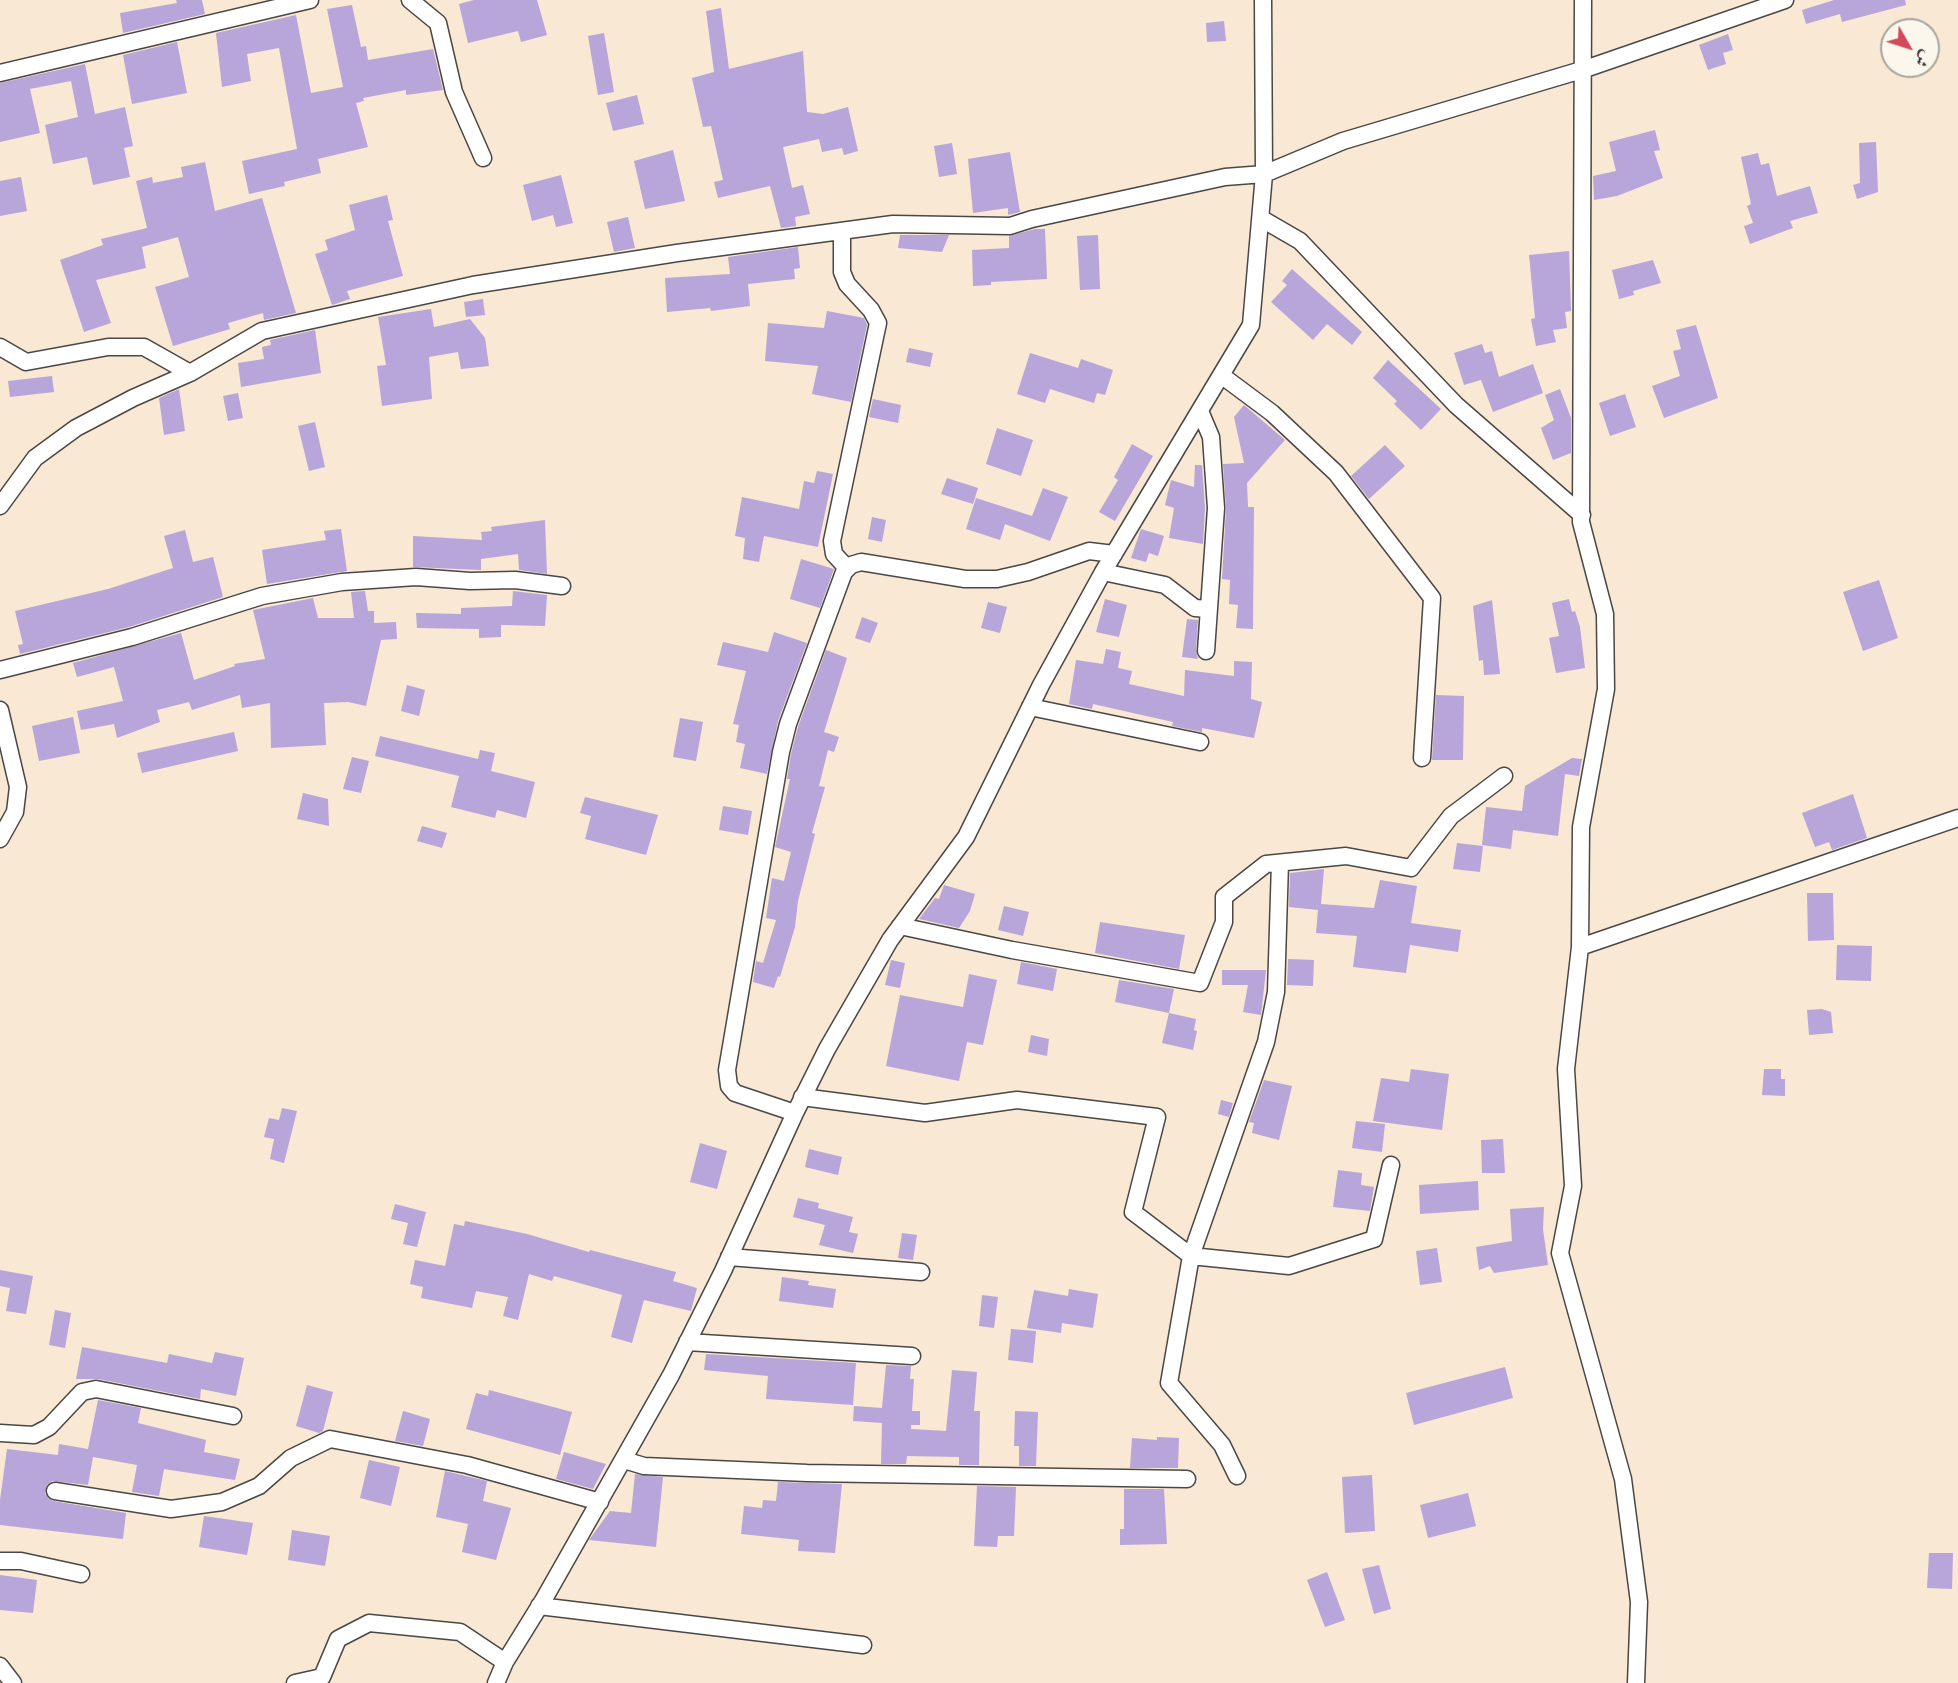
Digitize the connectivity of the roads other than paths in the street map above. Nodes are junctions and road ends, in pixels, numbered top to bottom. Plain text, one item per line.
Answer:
1 (310, 0) edge
2 (410, 0) edge
3 (1263, 0) edge
4 (1583, 0) edge
5 (1785, 0) edge
6 (1585, 69) junction
7 (0, 73) edge
8 (483, 158) dead end
9 (1264, 174) junction
10 (1262, 219) junction
11 (842, 231) junction
12 (0, 347) edge
13 (190, 373) junction
14 (1221, 375) junction
15 (1200, 411) junction
16 (0, 506) edge
17 (1582, 515) junction
18 (1114, 554) junction
19 (847, 568) junction
20 (1103, 572) junction
21 (562, 585) dead end
22 (1208, 609) junction
23 (1206, 651) dead end
24 (0, 670) edge
25 (1030, 707) junction
26 (0, 710) edge
27 (1200, 742) dead end
28 (4, 748) edge
29 (1422, 758) dead end
30 (1504, 776) dead end
31 (1958, 818) edge
32 (0, 839) edge
33 (1281, 863) junction
34 (900, 926) junction
35 (1580, 947) junction
36 (802, 1097) junction
37 (795, 1113) junction
38 (1391, 1165) dead end
39 (1191, 1256) junction
40 (729, 1257) junction
41 (921, 1272) dead end
42 (687, 1342) junction
43 (912, 1356) dead end
44 (233, 1416) dead end
45 (0, 1433) edge
46 (624, 1460) junction
47 (1237, 1476) dead end
48 (1187, 1479) dead end
49 (55, 1491) dead end
50 (600, 1502) junction
51 (0, 1561) edge
52 (81, 1574) dead end
53 (539, 1606) junction
54 (863, 1645) dead end
55 (505, 1662) junction
56 (0, 1666) edge
57 (13, 1683) edge
58 (295, 1683) edge
59 (496, 1683) edge
60 (1636, 1683) edge

1 - 7 street
2 - 8 street
3 - 9 street
4 - 6 street
5 - 6 street
6 - 9 street
6 - 17 street
9 - 10 street
9 - 11 street
10 - 14 street
10 - 17 street
11 - 13 street
11 - 19 street
12 - 13 street
13 - 16 street
14 - 15 street
14 - 29 street
15 - 18 street
15 - 22 street
17 - 35 street
18 - 19 street
18 - 20 street
19 - 37 street
20 - 22 street
20 - 25 street
21 - 24 street
22 - 23 street
25 - 27 street
25 - 34 street
26 - 28 street
28 - 32 street
30 - 33 street
31 - 35 street
33 - 34 street
33 - 39 street
34 - 36 street
35 - 60 street
36 - 37 street
36 - 39 street
37 - 40 street
38 - 39 street
39 - 47 street
40 - 41 street
40 - 42 street
42 - 43 street
42 - 46 street
44 - 45 street
46 - 48 street
46 - 50 street
49 - 50 street
50 - 53 street
51 - 52 street
53 - 54 street
53 - 55 street
55 - 58 street
55 - 59 street
56 - 57 street

